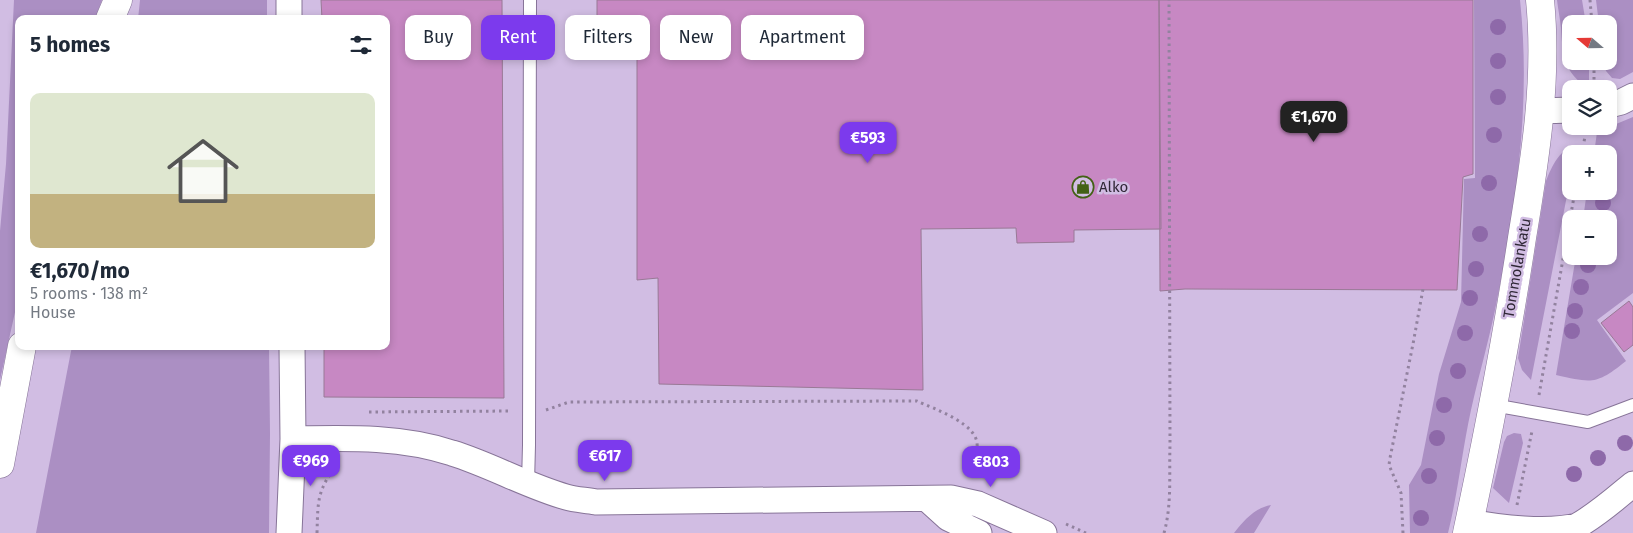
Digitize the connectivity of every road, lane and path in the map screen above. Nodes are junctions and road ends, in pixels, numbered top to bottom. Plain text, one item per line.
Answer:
1 (118, 0) edge
2 (289, 0) edge
3 (530, 0) edge
4 (1169, 0) edge
5 (1540, 0) edge
6 (1590, 0) edge
7 (112, 15) edge
8 (289, 15) edge
9 (1591, 15) edge
10 (1595, 70) edge
11 (1595, 78) dead end
12 (1633, 96) edge
13 (1617, 103) edge
14 (1539, 110) junction
15 (1562, 110) edge
16 (1573, 200) edge
17 (1422, 290) dead end
18 (21, 350) edge
19 (292, 350) edge
20 (1492, 405) junction
21 (1633, 405) edge
22 (516, 410) dead end
23 (548, 410) dead end
24 (362, 412) dead end
25 (1535, 413) junction
26 (293, 439) junction
27 (339, 462) dead end
28 (0, 464) edge
29 (978, 481) dead end
30 (528, 483) junction
31 (1633, 484) edge
32 (927, 499) junction
33 (1054, 528) edge
34 (1469, 528) edge
35 (1512, 530) junction
36 (289, 533) edge
37 (317, 533) edge
38 (979, 533) edge
39 (1086, 533) edge
40 (1164, 533) edge
41 (1403, 533) edge

1 - 7 main road
2 - 8 street
3 - 30 lane
4 - 40 path
5 - 14 main road, Tommolankatu
6 - 9 path
10 - 11 path
12 - 13 street
14 - 15 street
14 - 20 main road, Tommolankatu
16 - 25 path
17 - 41 path
18 - 28 main road
19 - 26 street
20 - 25 lane
20 - 34 main road, Tommolankatu
21 - 25 lane
22 - 24 path
23 - 29 path
25 - 35 path
26 - 30 street
26 - 36 street
27 - 37 path
30 - 32 street
31 - 35 street
32 - 33 street
32 - 38 street
33 - 39 path
34 - 35 street

